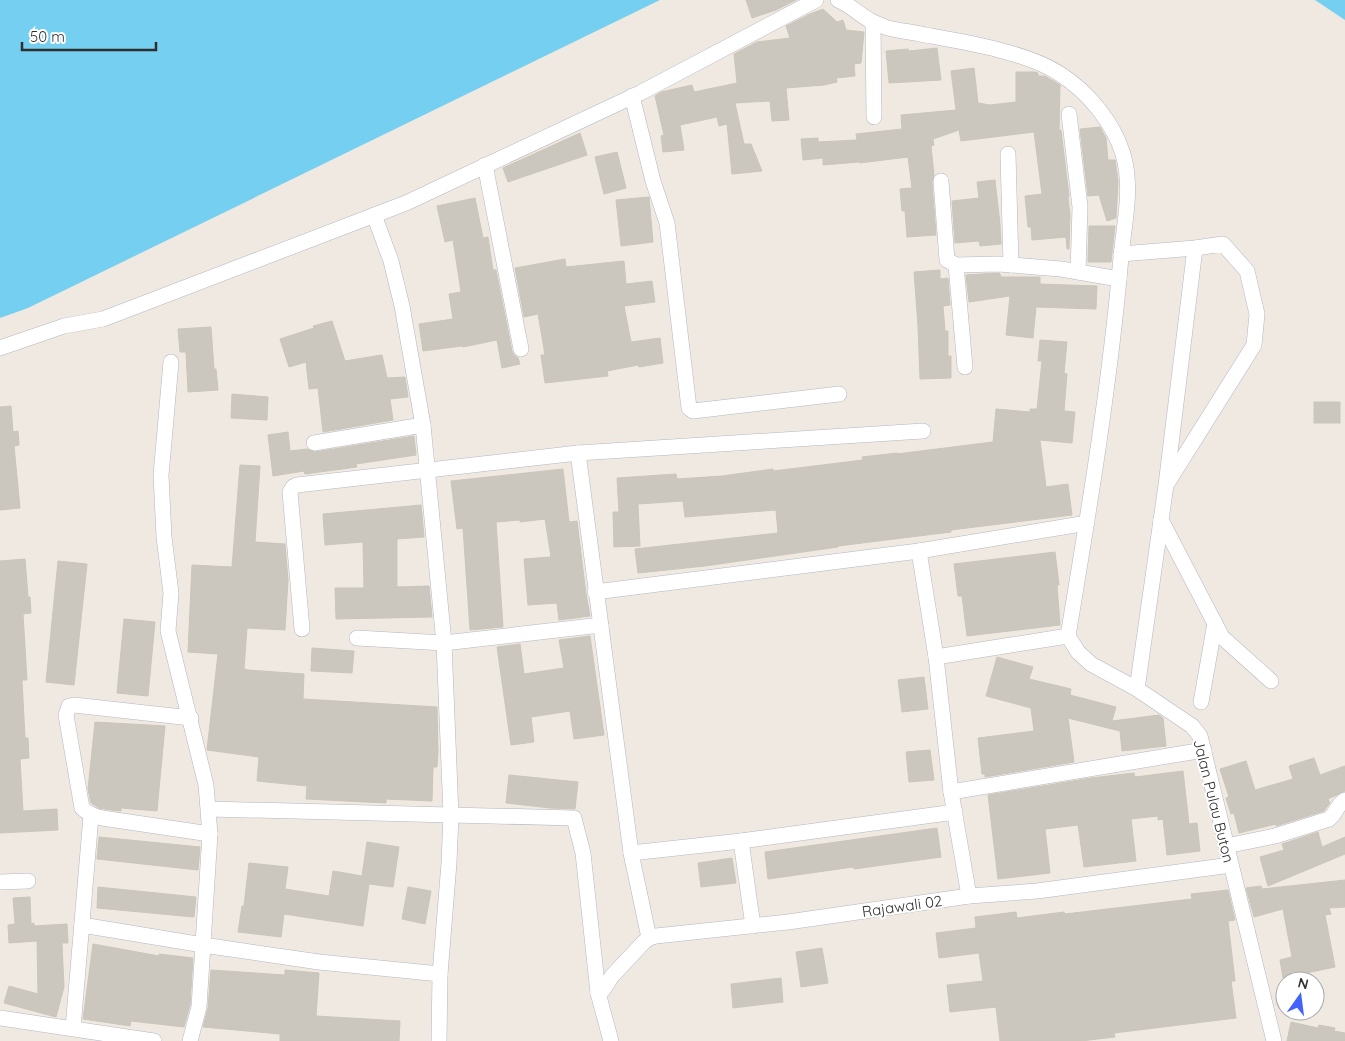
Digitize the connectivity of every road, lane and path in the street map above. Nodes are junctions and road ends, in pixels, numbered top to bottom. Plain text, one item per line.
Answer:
1 (816, 0) edge
2 (838, 0) edge
3 (873, 22) junction
4 (632, 96) junction
5 (1068, 114) dead end
6 (874, 117) dead end
7 (1008, 154) dead end
8 (485, 165) junction
9 (941, 182) dead end
10 (374, 215) junction
11 (1195, 248) junction
12 (1121, 254) junction
13 (956, 265) junction
14 (1012, 265) junction
15 (1078, 272) junction
16 (1119, 279) junction
17 (0, 348) edge
18 (521, 349) dead end
19 (171, 362) dead end
20 (965, 367) dead end
21 (839, 394) dead end
22 (423, 425) junction
23 (923, 431) dead end
24 (314, 443) dead end
25 (578, 453) junction
26 (428, 470) junction
27 (1166, 485) junction
28 (1161, 520) junction
29 (1087, 524) junction
30 (919, 551) junction
31 (596, 592) junction
32 (1215, 623) junction
33 (601, 625) junction
34 (302, 629) dead end
35 (1068, 636) junction
36 (357, 638) dead end
37 (444, 643) junction
38 (936, 657) junction
39 (1271, 681) dead end
40 (1138, 689) junction
41 (1201, 702) dead end
42 (191, 718) junction
43 (1204, 750) junction
44 (952, 792) junction
45 (1345, 800) edge
46 (209, 809) junction
47 (955, 812) junction
48 (450, 814) junction
49 (91, 816) junction
50 (210, 834) junction
51 (741, 841) junction
52 (1226, 846) junction
53 (631, 853) junction
54 (1230, 865) junction
55 (28, 881) dead end
56 (0, 882) edge
57 (969, 896) junction
58 (82, 925) junction
59 (753, 926) junction
60 (649, 938) junction
61 (203, 946) junction
62 (440, 974) junction
63 (598, 992) junction
64 (0, 1018) edge
65 (73, 1028) junction
66 (154, 1041) edge
67 (190, 1041) edge
68 (439, 1041) edge
69 (611, 1041) edge
70 (1274, 1041) edge

1 - 4 street
2 - 3 street
3 - 6 street
3 - 12 street
4 - 8 street
4 - 21 street
5 - 15 street
7 - 14 street
8 - 10 street
8 - 18 street
9 - 13 street
10 - 17 street
10 - 22 street
11 - 12 street
11 - 27 street
11 - 27 street
12 - 16 street
13 - 14 street
13 - 20 street
14 - 15 street
15 - 16 street
16 - 29 street
19 - 42 street
22 - 24 street
22 - 26 street
23 - 25 street
25 - 26 street
25 - 31 street
26 - 34 street
26 - 37 street
27 - 28 street
28 - 32 street
28 - 40 street
29 - 30 street
29 - 35 street
30 - 31 street
30 - 38 street
31 - 33 street
32 - 39 street
32 - 41 street
33 - 37 street
33 - 53 street
35 - 38 street
35 - 40 street, Jalan Pulau Buton
36 - 37 street
37 - 48 street
38 - 44 street
40 - 43 street, Jalan Pulau Buton
42 - 46 street
42 - 49 street
43 - 44 street
43 - 52 street, Jalan Pulau Buton
44 - 47 street
45 - 52 street
46 - 48 street
46 - 50 street
47 - 51 street
47 - 57 street
48 - 62 street
48 - 63 street
49 - 50 street
49 - 58 street
50 - 61 street
51 - 53 street
51 - 59 street
52 - 54 street, Jalan Pulau Buton
53 - 60 street
54 - 57 street, Rajawali 02
54 - 70 street, Jalan Pulau Buton
55 - 56 street
57 - 59 street, Rajawali 02
58 - 61 street
58 - 65 street
59 - 60 street, Rajawali 02
60 - 63 street
61 - 62 street
61 - 67 street
62 - 68 street
63 - 69 street
64 - 65 street
65 - 66 street

